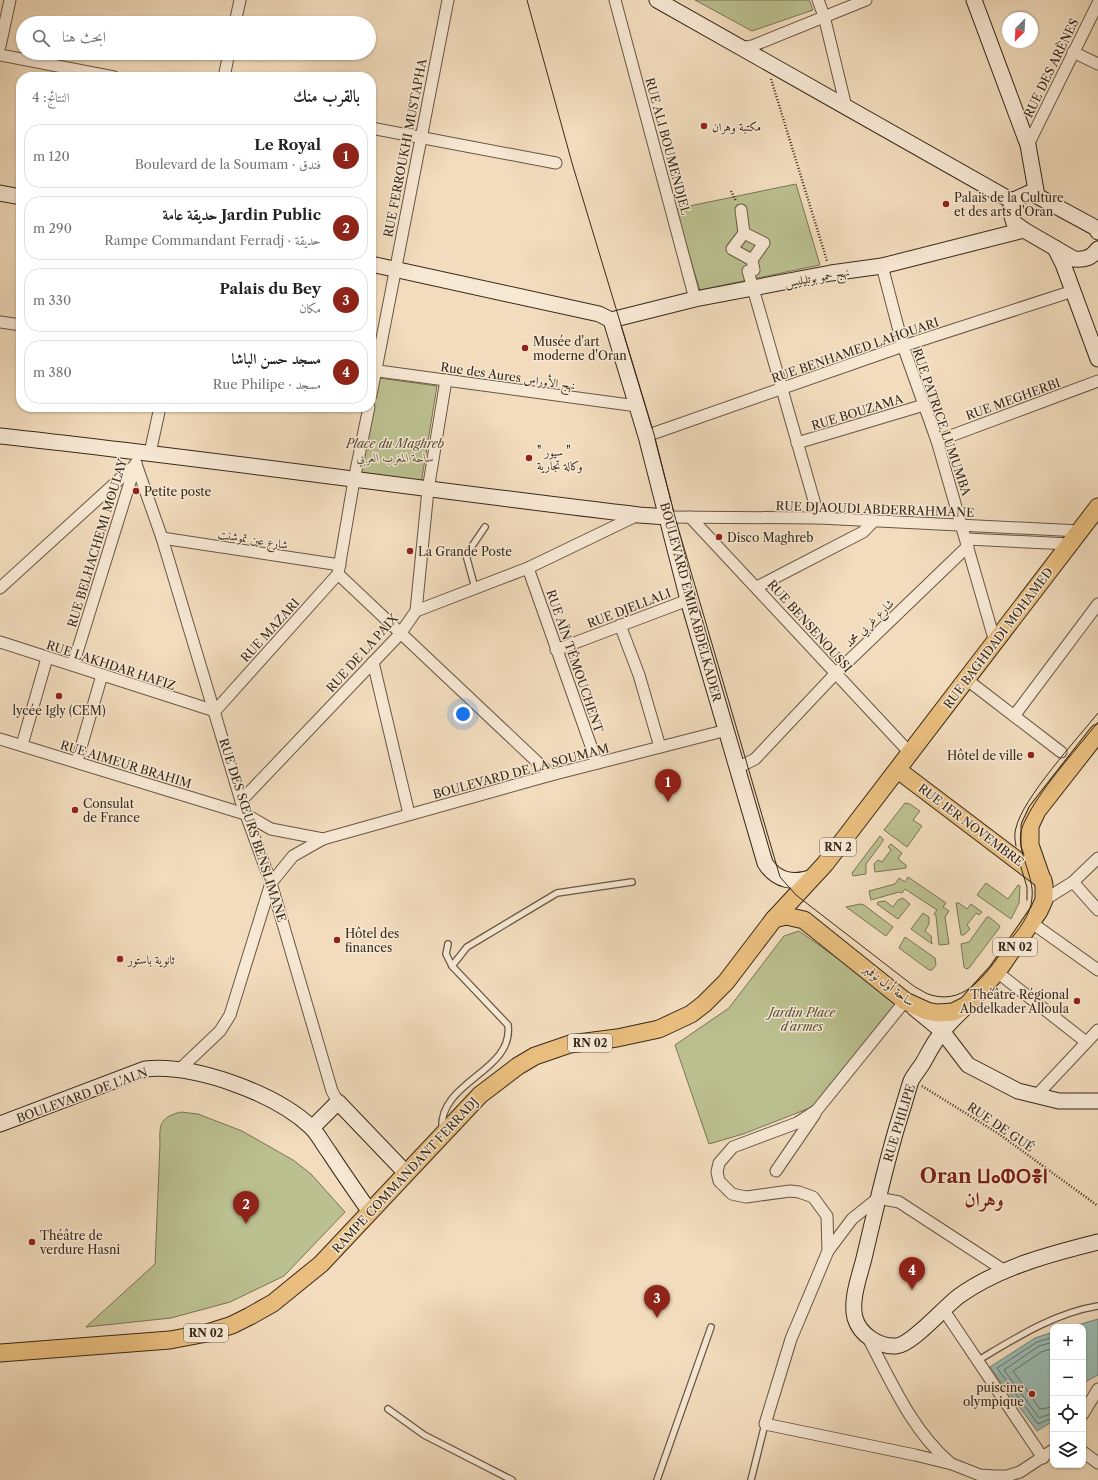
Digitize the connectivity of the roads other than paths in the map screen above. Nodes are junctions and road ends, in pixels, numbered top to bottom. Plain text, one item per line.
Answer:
1 (10, 0) edge
2 (240, 0) edge
3 (448, 0) edge
4 (615, 0) edge
5 (657, 0) edge
6 (818, 0) edge
7 (866, 0) edge
8 (974, 0) edge
9 (1098, 3) edge
10 (237, 16) edge
11 (824, 16) junction
12 (0, 46) edge
13 (741, 48) junction
14 (1073, 52) junction
15 (0, 55) edge
16 (16, 59) edge
17 (19, 60) edge
18 (228, 60) edge
19 (1098, 64) edge
20 (65, 72) edge
21 (225, 72) edge
22 (846, 107) junction
23 (376, 129) edge
24 (421, 138) junction
25 (1028, 145) junction
26 (556, 163) dead end
27 (0, 192) edge
28 (16, 196) edge
29 (1037, 196) junction
30 (1014, 202) junction
31 (741, 210) dead end
32 (1098, 216) edge
33 (1084, 221) junction
34 (1024, 230) junction
35 (1098, 232) edge
36 (744, 233) junction
37 (1055, 248) junction
38 (1098, 249) edge
39 (752, 260) junction
40 (376, 265) edge
41 (882, 266) junction
42 (395, 269) junction
43 (753, 289) junction
44 (1073, 291) junction
45 (696, 299) junction
46 (610, 320) junction
47 (0, 322) edge
48 (16, 324) edge
49 (903, 346) junction
50 (1098, 359) edge
51 (376, 361) edge
52 (376, 371) edge
53 (446, 380) junction
54 (1098, 381) edge
55 (781, 389) junction
56 (924, 405) junction
57 (637, 406) junction
58 (158, 412) edge
59 (368, 412) edge
60 (0, 436) edge
61 (646, 436) junction
62 (937, 441) junction
63 (797, 443) junction
64 (142, 456) junction
65 (354, 480) junction
66 (428, 490) junction
67 (1098, 507) edge
68 (639, 515) junction
69 (668, 517) junction
70 (690, 517) junction
71 (819, 518) junction
72 (874, 521) junction
73 (963, 525) junction
74 (485, 527) dead end
75 (1080, 531) junction
76 (162, 538) junction
77 (968, 542) junction
78 (1070, 544) junction
79 (528, 568) junction
80 (339, 569) junction
81 (757, 587) junction
82 (0, 588) edge
83 (475, 588) junction
84 (688, 600) junction
85 (1098, 604) edge
86 (416, 611) junction
87 (620, 625) junction
88 (400, 634) junction
89 (0, 642) edge
90 (995, 642) junction
91 (556, 650) junction
92 (47, 658) junction
93 (373, 662) junction
94 (73, 665) junction
95 (836, 674) junction
96 (102, 675) junction
97 (966, 680) junction
98 (214, 711) junction
99 (1014, 716) junction
100 (726, 730) junction
101 (1098, 733) edge
102 (0, 739) edge
103 (22, 746) junction
104 (660, 747) junction
105 (1061, 752) dead end
106 (910, 753) junction
107 (77, 761) junction
108 (597, 764) junction
109 (737, 768) junction
110 (898, 770) junction
111 (551, 775) junction
112 (241, 801) junction
113 (245, 814) junction
114 (409, 814) junction
115 (322, 839) junction
116 (1098, 858) edge
117 (813, 878) junction
118 (1044, 881) junction
119 (632, 882) dead end
120 (1073, 882) junction
121 (271, 883) junction
122 (1044, 900) junction
123 (1098, 910) edge
124 (774, 920) junction
125 (1032, 923) junction
126 (448, 944) dead end
127 (1095, 963) edge
128 (452, 966) junction
129 (997, 972) junction
130 (905, 1001) junction
131 (967, 1006) junction
132 (1098, 1030) edge
133 (942, 1031) junction
134 (1086, 1042) junction
135 (180, 1069) junction
136 (1036, 1096) junction
137 (1098, 1101) edge
138 (338, 1102) junction
139 (817, 1110) junction
140 (0, 1124) edge
141 (312, 1128) junction
142 (443, 1134) junction
143 (776, 1171) dead end
144 (406, 1173) junction
145 (878, 1198) junction
146 (370, 1212) junction
147 (1098, 1242) edge
148 (828, 1251) junction
149 (1005, 1271) junction
150 (1098, 1306) edge
151 (943, 1309) junction
152 (711, 1327) dead end
153 (867, 1336) junction
154 (0, 1353) edge
155 (977, 1362) junction
156 (1098, 1389) edge
157 (388, 1409) dead end
158 (1086, 1409) edge
159 (765, 1424) junction
160 (1050, 1452) edge
161 (1086, 1454) edge
162 (1043, 1458) junction
163 (1098, 1463) edge
164 (952, 1464) junction
165 (1007, 1478) edge
166 (512, 1480) edge
167 (657, 1480) edge
168 (751, 1480) edge

1 - 12 street
2 - 10 street
3 - 24 street, RUE FERROUKHI MUSTAPHA
4 - 45 street, RUE ALI BOUMENDJEL
5 - 13 main road
6 - 11 street
7 - 11 street
8 - 25 main road
9 - 14 street, RUE DES ARÈNES
11 - 13 street
11 - 22 street
13 - 22 main road
14 - 19 street
14 - 25 street, RUE DES ARÈNES
15 - 16 street
17 - 20 street
18 - 21 street
22 - 30 main road
23 - 24 street
24 - 26 street
24 - 42 street, RUE FERROUKHI MUSTAPHA
25 - 29 main road
27 - 28 main road
29 - 30 main road
29 - 33 main road
30 - 34 main road
31 - 36 street
32 - 33 main road
33 - 35 main road
34 - 37 main road
34 - 41 main road, نهج حمو بوتليليس
36 - 39 street
36 - 39 street
37 - 38 main road
37 - 44 main road
39 - 43 street
40 - 42 main road
41 - 43 main road, نهج حمو بوتليليس
41 - 49 street, RUE PATRICE LUMUMBA
42 - 46 main road
42 - 51 street, RUE FERROUKHI MUSTAPHA
43 - 45 main road, نهج حمو بوتليليس
43 - 55 street
44 - 49 street, RUE BENHAMED LAHOUARI
44 - 50 main road
45 - 46 main road, نهج حمو بوتليليس
46 - 57 main road, BOULEVARD EMIR ABDELKADER
47 - 48 street
49 - 55 street, RUE BENHAMED LAHOUARI
49 - 56 street, RUE PATRICE LUMUMBA
52 - 53 street, Rue des Aures نهج الأوراس
53 - 57 street, Rue des Aures نهج الأوراس
53 - 66 street
54 - 62 street, RUE MEGHERBI
55 - 61 street, RUE BENHAMED LAHOUARI
55 - 63 street
56 - 62 street, RUE PATRICE LUMUMBA
56 - 63 street, RUE BOUZAMA
57 - 61 main road, BOULEVARD EMIR ABDELKADER
58 - 64 street, RUE BELHACHEMI MOULAY
59 - 65 street
60 - 64 main road
61 - 69 main road, BOULEVARD EMIR ABDELKADER
62 - 73 street, RUE PATRICE LUMUMBA
63 - 71 street
64 - 65 main road
64 - 76 street, RUE DES SŒURS BENSLIMANE
64 - 82 street
64 - 94 street, RUE BELHACHEMI MOULAY
65 - 66 main road
65 - 80 street
66 - 68 main road
66 - 86 street
67 - 75 main road, RUE BAGHDADI MOHAMED
68 - 69 main road
68 - 79 street, RUE DE LA PAIX
69 - 70 street, RUE DJAOUDI ABDERRAHMANE
69 - 84 main road, BOULEVARD EMIR ABDELKADER
70 - 71 street, RUE DJAOUDI ABDERRAHMANE
70 - 81 street, RUE BENSENOUSSI
71 - 72 street, RUE DJAOUDI ABDERRAHMANE
72 - 73 street, RUE DJAOUDI ABDERRAHMANE
72 - 81 street
73 - 75 street, RUE DJAOUDI ABDERRAHMANE
73 - 77 street, RUE PATRICE LUMUMBA
74 - 83 lane
75 - 78 main road, RUE BAGHDADI MOHAMED
76 - 80 street, شارع عين تموشنت
76 - 98 street, RUE DES SŒURS BENSLIMANE
77 - 78 street
77 - 90 street, RUE PATRICE LUMUMBA
77 - 95 street, شارع غربي محمد
78 - 90 main road, RUE BAGHDADI MOHAMED
79 - 83 street, RUE DE LA PAIX
79 - 91 street, RUE AÏN TÉMOUCHENT
80 - 88 street
80 - 98 street, RUE MAZARI
81 - 95 street, RUE BENSENOUSSI
83 - 86 street, RUE DE LA PAIX
84 - 87 street, RUE DJELLALI
84 - 100 main road, BOULEVARD EMIR ABDELKADER
85 - 99 street
86 - 88 street, RUE DE LA PAIX
87 - 91 street, RUE DJELLALI
87 - 104 street
88 - 93 street, RUE DE LA PAIX
88 - 111 street
89 - 92 street, RUE LAKHDAR HAFIZ
90 - 97 main road, RUE BAGHDADI MOHAMED
91 - 108 street, RUE AÏN TÉMOUCHENT
92 - 94 street, RUE LAKHDAR HAFIZ
92 - 103 street
93 - 112 street, RUE DE LA PAIX
93 - 114 street
94 - 96 street, RUE LAKHDAR HAFIZ
95 - 106 street, RUE BENSENOUSSI
95 - 109 street, شارع غربي محمد
96 - 98 street, RUE LAKHDAR HAFIZ
96 - 107 street
97 - 99 street
97 - 106 main road, RUE BAGHDADI MOHAMED
98 - 112 street, RUE DES SŒURS BENSLIMANE
99 - 105 street
100 - 104 street, BOULEVARD DE LA SOUMAM
100 - 109 main road, BOULEVARD EMIR ABDELKADER
101 - 118 main road
102 - 103 street, RUE AIMEUR BRAHIM
103 - 107 street, RUE AIMEUR BRAHIM
104 - 108 street, BOULEVARD DE LA SOUMAM
106 - 110 main road, RUE BAGHDADI MOHAMED
107 - 113 street, RUE AIMEUR BRAHIM
108 - 111 street, BOULEVARD DE LA SOUMAM
109 - 117 main road, BOULEVARD EMIR ABDELKADER
110 - 117 main road, RN 2
110 - 118 main road, RUE 1ER NOVEMBRE
111 - 114 street, BOULEVARD DE LA SOUMAM
112 - 113 street, RUE DES SŒURS BENSLIMANE
113 - 115 street, RUE AIMEUR BRAHIM
113 - 121 street, RUE DES SŒURS BENSLIMANE
114 - 115 street, BOULEVARD DE LA SOUMAM
115 - 121 street
116 - 120 street
117 - 124 main road, RN 2
118 - 122 main road, RN 02
119 - 128 lane
120 - 122 street
120 - 123 street
121 - 135 street
121 - 138 street, RUE DES SŒURS BENSLIMANE
122 - 125 main road, RN 02
124 - 130 main road, ساحة أول نوفمبر
124 - 142 main road, RAMPE COMMANDANT FERRADJ / RN 02
125 - 127 street
125 - 129 main road, RN 02
126 - 128 lane
128 - 142 lane
129 - 131 main road, RN 02
129 - 134 street
130 - 131 main road, ساحة أول نوفمبر
130 - 133 main road
130 - 139 street
131 - 133 main road, RUE PHILIPE
132 - 134 street
133 - 136 main road
133 - 145 main road, RUE PHILIPE
134 - 136 street
135 - 140 main road, BOULEVARD DE L'ALN
135 - 141 main road, BOULEVARD DE L'ALN
136 - 137 main road
138 - 141 main road
138 - 144 main road, RUE DES SŒURS BENSLIMANE
139 - 143 street
139 - 148 street
141 - 146 main road, BOULEVARD DE L'ALN
142 - 144 main road, RAMPE COMMANDANT FERRADJ / RN 02
144 - 146 main road, RAMPE COMMANDANT FERRADJ / RN 02
145 - 148 street
145 - 149 street
145 - 153 main road, RUE PHILIPE
146 - 154 main road, RAMPE COMMANDANT FERRADJ / RN 02
147 - 149 main road
148 - 159 street
149 - 151 main road
150 - 155 lane
151 - 153 main road
151 - 155 street
152 - 167 lane
153 - 164 street
155 - 162 street
156 - 158 street
157 - 166 lane
159 - 164 street
159 - 168 lane
160 - 162 street
161 - 163 street
162 - 165 street
164 - 165 street

